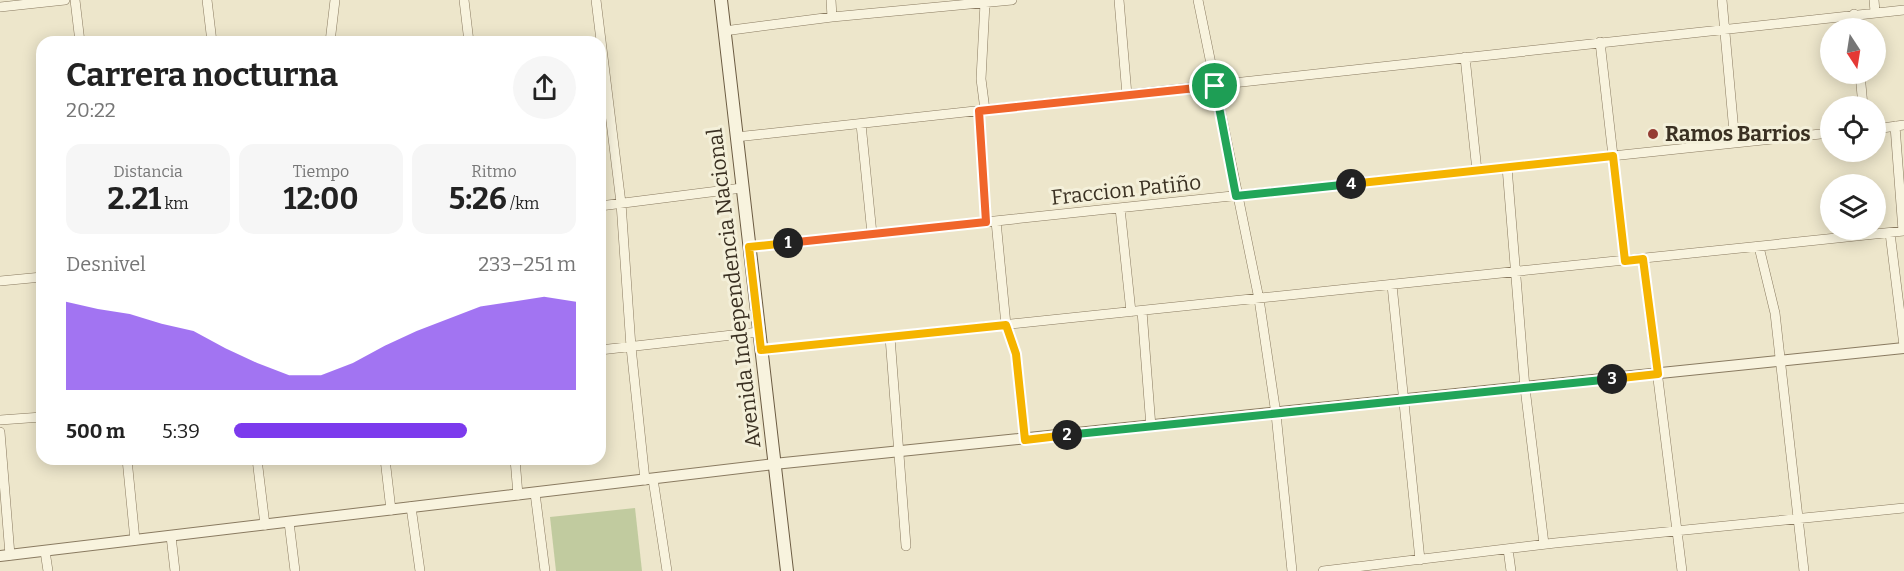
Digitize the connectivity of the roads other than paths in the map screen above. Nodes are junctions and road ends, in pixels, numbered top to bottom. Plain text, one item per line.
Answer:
1 (65, 0) edge
2 (75, 0) edge
3 (207, 0) edge
4 (335, 0) edge
5 (464, 0) edge
6 (596, 0) edge
7 (721, 0) edge
8 (831, 0) edge
9 (1012, 0) edge
10 (1119, 0) edge
11 (1198, 0) edge
12 (1722, 0) edge
13 (1874, 0) edge
14 (957, 3) edge
15 (985, 3) junction
16 (0, 7) edge
17 (1904, 10) edge
18 (1875, 12) junction
19 (1854, 14) junction
20 (832, 17) junction
21 (1855, 18) edge
22 (1725, 28) junction
23 (724, 31) junction
24 (79, 36) edge
25 (211, 36) edge
26 (331, 36) edge
27 (468, 36) edge
28 (600, 36) edge
29 (1600, 42) junction
30 (1465, 57) junction
31 (606, 81) edge
32 (1215, 86) junction
33 (1127, 95) junction
34 (982, 110) junction
35 (861, 124) junction
36 (1900, 126) edge
37 (1820, 134) edge
38 (736, 137) junction
39 (1735, 143) junction
40 (1613, 156) junction
41 (1507, 167) junction
42 (1477, 171) junction
43 (742, 188) junction
44 (1236, 196) junction
45 (621, 203) junction
46 (606, 205) edge
47 (1120, 208) junction
48 (991, 222) junction
49 (1904, 231) edge
50 (1890, 233) junction
51 (872, 234) junction
52 (749, 247) junction
53 (1759, 247) junction
54 (1643, 259) junction
55 (1625, 261) junction
56 (1515, 271) junction
57 (36, 278) edge
58 (0, 281) edge
59 (1392, 285) junction
60 (1259, 299) junction
61 (1142, 311) junction
62 (1131, 312) junction
63 (1006, 325) junction
64 (759, 332) junction
65 (890, 337) junction
66 (631, 347) junction
67 (1904, 347) edge
68 (606, 349) edge
69 (761, 350) junction
70 (1780, 361) junction
71 (1658, 374) junction
72 (1525, 388) junction
73 (1405, 401) junction
74 (1276, 414) junction
75 (36, 417) edge
76 (0, 420) edge
77 (1151, 427) junction
78 (0, 432) edge
79 (1025, 440) junction
80 (899, 452) junction
81 (774, 464) junction
82 (128, 465) edge
83 (258, 465) edge
84 (387, 465) edge
85 (516, 465) edge
86 (649, 479) junction
87 (535, 493) junction
88 (518, 495) junction
89 (411, 507) junction
90 (1904, 508) edge
91 (391, 510) junction
92 (1798, 517) junction
93 (289, 522) junction
94 (265, 525) junction
95 (1677, 530) junction
96 (171, 536) junction
97 (135, 540) junction
98 (1544, 544) junction
99 (906, 546) dead end
100 (1508, 549) junction
101 (45, 550) junction
102 (5, 555) edge
103 (1420, 560) junction
104 (1401, 567) edge
105 (48, 571) edge
106 (175, 571) edge
107 (295, 571) edge
108 (420, 571) edge
109 (545, 571) edge
110 (667, 571) edge
111 (787, 571) edge
112 (1292, 571) edge
113 (1323, 571) edge
114 (1511, 571) edge
115 (1682, 571) edge
116 (1804, 571) edge

1 - 16 street
2 - 24 street
3 - 25 street
4 - 26 street
5 - 27 street
6 - 28 street
7 - 23 main road, Avenida Independencia Nacional
8 - 20 street
9 - 15 street
10 - 33 street
11 - 32 street
12 - 22 street
13 - 18 street
14 - 15 street
14 - 20 street
15 - 34 street
17 - 18 street
18 - 19 street
19 - 21 street
19 - 22 street
20 - 23 street
22 - 29 street
22 - 39 street
23 - 38 main road, Avenida Independencia Nacional
29 - 30 street
29 - 40 street
30 - 32 street
30 - 42 street
31 - 45 street
32 - 33 street
32 - 44 street
33 - 34 street
34 - 35 street
34 - 48 street
35 - 38 street
35 - 51 street
36 - 49 street
37 - 39 street, Fraccion Patiño
38 - 43 main road, Avenida Independencia Nacional
39 - 40 street, Fraccion Patiño
40 - 41 street, Fraccion Patiño
40 - 55 street
41 - 42 street, Fraccion Patiño
41 - 56 street
42 - 44 street, Fraccion Patiño
43 - 45 street
43 - 52 main road, Avenida Independencia Nacional
44 - 47 street, Fraccion Patiño
44 - 60 street
45 - 46 street
45 - 66 street
47 - 48 street, Fraccion Patiño
47 - 62 street
48 - 51 street, Fraccion Patiño
48 - 63 street
49 - 50 street
50 - 53 street
50 - 67 street
51 - 52 street, Fraccion Patiño
52 - 64 main road, Avenida Independencia Nacional
53 - 54 street
53 - 70 street
54 - 55 street
54 - 71 street
55 - 56 street
56 - 59 street
56 - 72 street
57 - 58 street
59 - 60 street
59 - 73 street
60 - 61 street
60 - 74 street
61 - 62 street
61 - 77 street
62 - 63 street
63 - 65 street
63 - 79 street
64 - 66 street
64 - 69 main road, Avenida Independencia Nacional
65 - 69 street
65 - 80 street
66 - 68 street
66 - 86 street
67 - 70 street
69 - 81 main road, Avenida Independencia Nacional
70 - 71 street
70 - 92 street
71 - 72 street
71 - 95 street
72 - 73 street
72 - 98 street
73 - 74 street
73 - 103 street
74 - 77 street
74 - 112 street
75 - 76 street
77 - 79 street
78 - 102 street
79 - 80 street
80 - 81 street
80 - 99 street
81 - 86 street
81 - 111 main road, Avenida Independencia Nacional
82 - 97 street
83 - 94 street
84 - 91 street
85 - 88 street
86 - 87 street
86 - 110 street
87 - 88 street
87 - 109 street
88 - 89 street
89 - 91 street
89 - 108 street
90 - 92 street
91 - 93 street
92 - 95 street
92 - 116 street
93 - 94 street
93 - 107 street
94 - 96 street
95 - 98 street
95 - 115 street
96 - 97 street
96 - 106 street
97 - 101 street
98 - 100 street
100 - 103 street
100 - 114 street
101 - 102 street
101 - 105 street
103 - 104 street
104 - 113 street

